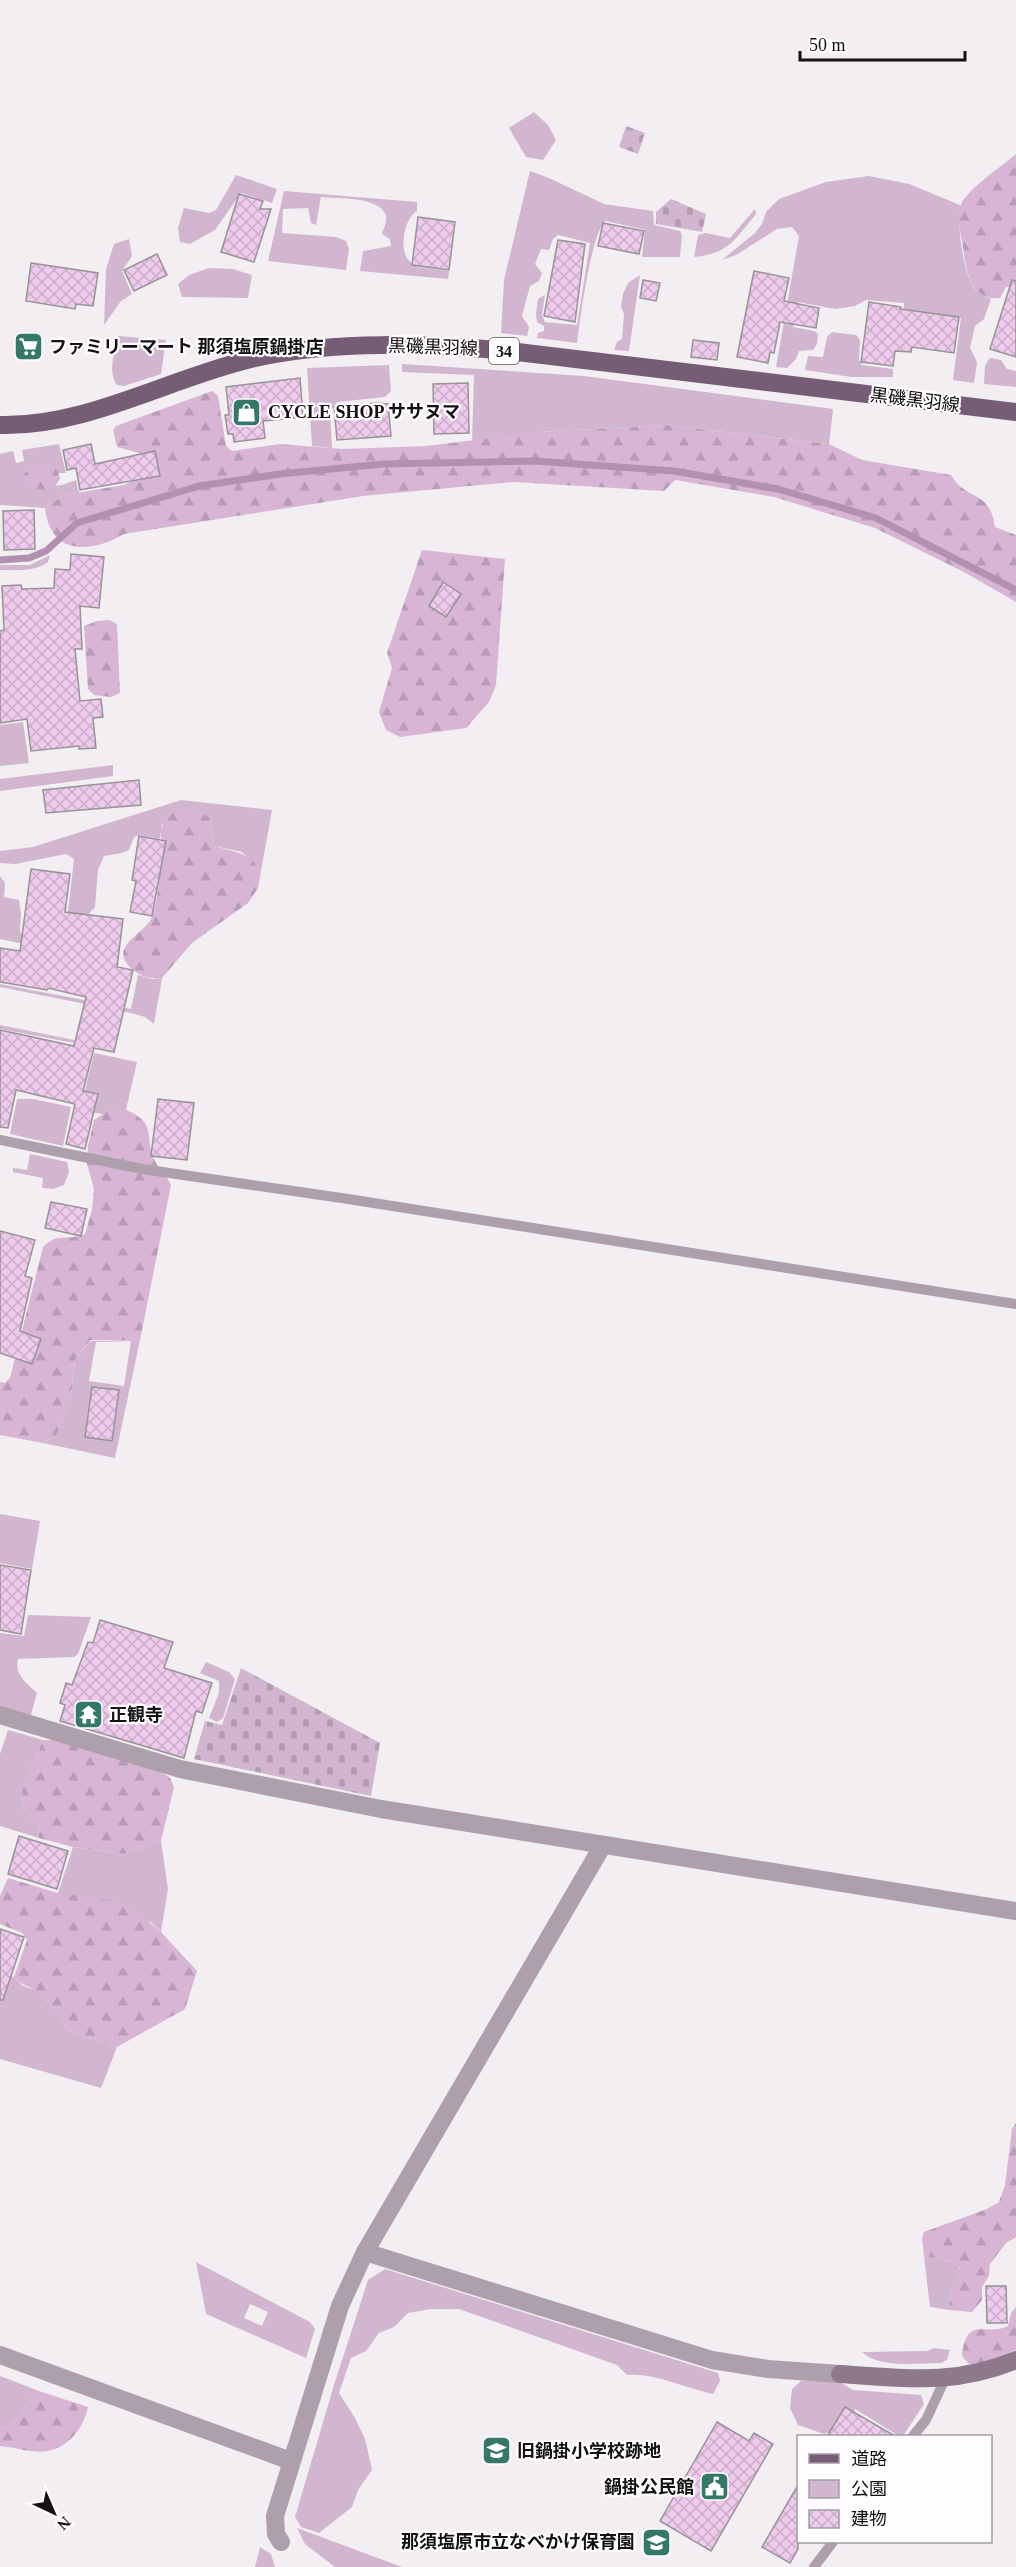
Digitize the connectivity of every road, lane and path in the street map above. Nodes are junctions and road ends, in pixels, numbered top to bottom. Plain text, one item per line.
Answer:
1 (1016, 412) edge
2 (0, 425) edge
3 (0, 1140) edge
4 (1016, 1304) edge
5 (0, 1715) edge
6 (603, 1845) junction
7 (1016, 1911) edge
8 (365, 2252) junction
9 (0, 2355) edge
10 (1016, 2360) edge
11 (945, 2379) junction
12 (914, 2435) edge
13 (291, 2461) junction
14 (281, 2542) dead end
15 (832, 2543) edge
16 (814, 2567) edge

1 - 2 main road, 黒磯黒羽線 / 34
3 - 4 lane
5 - 6 street
6 - 7 street
6 - 8 street
8 - 11 street
8 - 13 street
9 - 13 street
10 - 11 street
11 - 12 lane
13 - 14 street
15 - 16 lane

